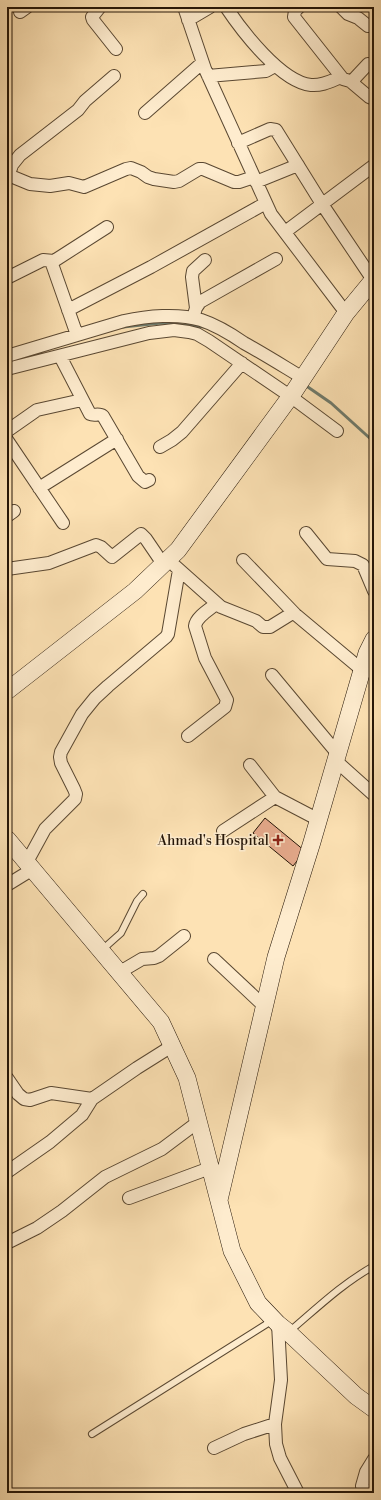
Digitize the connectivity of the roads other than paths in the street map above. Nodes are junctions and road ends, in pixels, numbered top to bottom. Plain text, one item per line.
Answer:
1 (100, 7) edge
2 (184, 7) edge
3 (210, 7) edge
4 (226, 7) edge
5 (299, 7) edge
6 (341, 7) edge
7 (188, 20) junction
8 (374, 24) edge
9 (116, 49) dead end
10 (202, 63) junction
11 (275, 66) junction
12 (374, 66) edge
13 (114, 76) dead end
14 (208, 76) junction
15 (345, 79) junction
16 (374, 99) edge
17 (145, 113) dead end
18 (238, 143) junction
19 (298, 165) junction
20 (373, 166) dead end
21 (7, 177) edge
22 (255, 180) junction
23 (266, 203) junction
24 (322, 204) junction
25 (107, 227) dead end
26 (284, 232) junction
27 (276, 259) dead end
28 (205, 260) dead end
29 (54, 261) junction
30 (7, 278) edge
31 (374, 279) edge
32 (68, 310) junction
33 (194, 313) junction
34 (346, 313) junction
35 (77, 335) junction
36 (7, 356) edge
37 (60, 356) junction
38 (242, 363) junction
39 (7, 369) edge
40 (297, 387) junction
41 (82, 400) junction
42 (7, 431) edge
43 (337, 431) dead end
44 (117, 439) junction
45 (7, 440) edge
46 (160, 447) dead end
47 (149, 480) dead end
48 (39, 488) junction
49 (63, 523) dead end
50 (306, 534) dead end
51 (243, 560) dead end
52 (170, 565) junction
53 (7, 569) edge
54 (374, 591) edge
55 (216, 604) junction
56 (295, 614) junction
57 (374, 639) edge
58 (362, 670) junction
59 (272, 675) dead end
60 (7, 691) edge
61 (188, 736) dead end
62 (336, 757) junction
63 (250, 765) dead end
64 (374, 795) edge
65 (275, 797) junction
66 (319, 820) junction
67 (223, 831) dead end
68 (7, 838) edge
69 (30, 866) junction
70 (7, 886) edge
71 (143, 894) dead end
72 (184, 936) dead end
73 (101, 950) junction
74 (214, 959) dead end
75 (120, 972) junction
76 (264, 1006) junction
77 (172, 1046) junction
78 (7, 1078) edge
79 (92, 1099) junction
80 (198, 1122) junction
81 (210, 1168) junction
82 (7, 1172) edge
83 (129, 1198) dead end
84 (218, 1202) junction
85 (7, 1242) edge
86 (374, 1266) edge
87 (280, 1325) junction
88 (374, 1409) edge
89 (275, 1424) junction
90 (92, 1434) dead end
91 (214, 1448) dead end
92 (374, 1459) edge
93 (298, 1493) edge
94 (368, 1493) edge

1 - 9 street
2 - 7 street
3 - 7 street
4 - 11 street
5 - 15 street
6 - 8 street
7 - 10 street
10 - 14 street
10 - 17 street
11 - 14 street
11 - 15 street
12 - 15 street
13 - 21 street
14 - 18 street
15 - 16 street
18 - 19 street
18 - 22 street
19 - 22 street
19 - 24 street
20 - 24 street
21 - 22 street
22 - 23 street
23 - 26 street
23 - 32 street
24 - 26 street
24 - 31 street
25 - 29 street
26 - 34 street
27 - 33 street
28 - 33 street
29 - 30 street
29 - 32 street
31 - 34 street
32 - 35 street
33 - 35 street
33 - 40 street
34 - 40 street
35 - 36 street
37 - 38 street
37 - 39 street
37 - 41 street
38 - 40 street
38 - 46 street
40 - 43 street
40 - 52 street
41 - 42 street
41 - 44 street
44 - 47 street
44 - 48 street
45 - 48 street
48 - 49 street
50 - 54 street
51 - 56 street
52 - 53 street
52 - 55 street
52 - 60 street
52 - 69 street
55 - 56 street
55 - 61 street
56 - 58 street
57 - 58 street
58 - 62 street
59 - 62 street
62 - 64 street
62 - 66 street
63 - 65 street
65 - 66 street
65 - 67 street
66 - 76 street
68 - 69 street
69 - 70 street
69 - 73 street
71 - 73 lane
72 - 75 street
73 - 75 street
74 - 76 street
75 - 77 street
76 - 84 street
77 - 79 street
77 - 80 street
78 - 79 street
79 - 82 street
80 - 81 street
80 - 85 street
81 - 83 street
81 - 84 street
84 - 87 street
86 - 87 lane
87 - 88 street
87 - 89 street
87 - 90 lane
89 - 91 street
89 - 93 street
92 - 94 street

